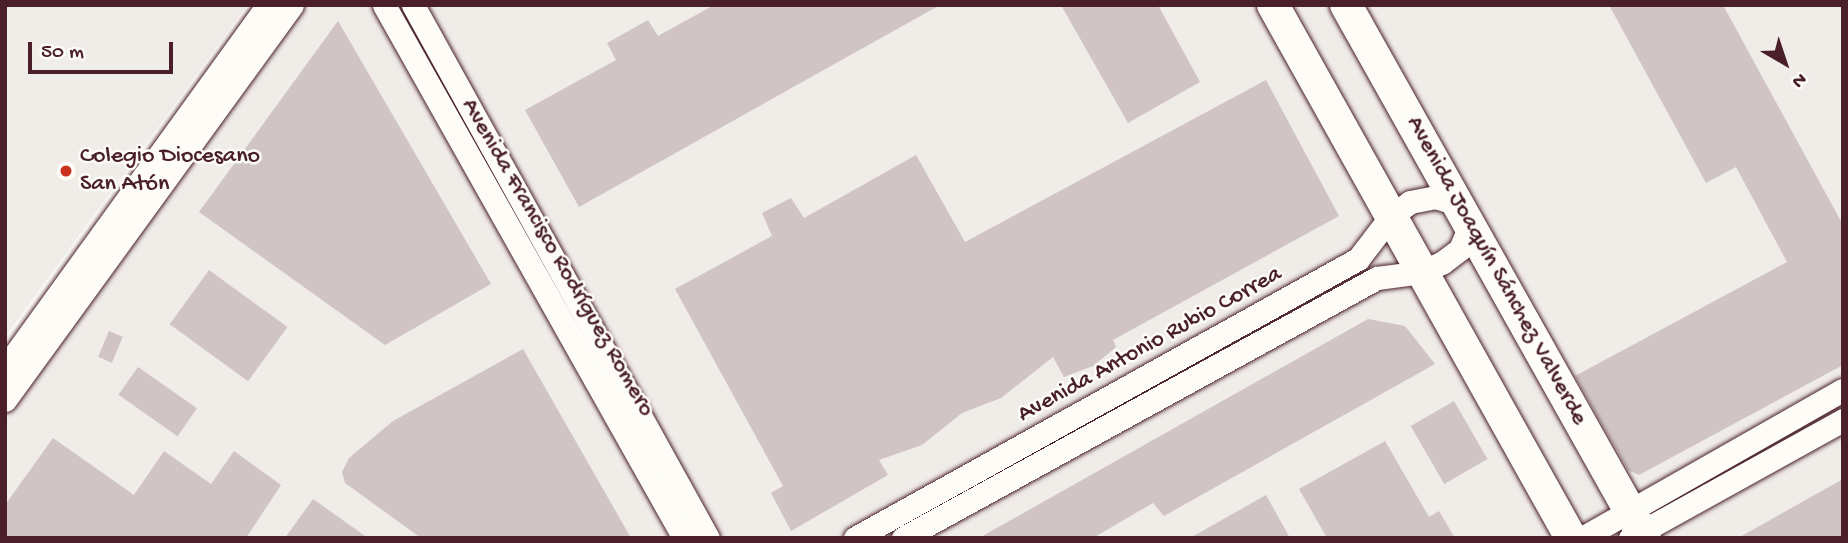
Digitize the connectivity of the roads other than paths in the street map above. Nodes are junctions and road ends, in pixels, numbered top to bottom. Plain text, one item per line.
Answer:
1 (268, 5) edge
2 (292, 5) edge
3 (384, 5) edge
4 (413, 5) edge
5 (1273, 5) edge
6 (1346, 5) edge
7 (1464, 215) junction
8 (1391, 216) junction
9 (1422, 272) junction
10 (5, 368) edge
11 (1843, 390) edge
12 (5, 400) edge
13 (1843, 420) edge
14 (1636, 529) edge
15 (684, 538) edge
16 (708, 538) edge
17 (855, 538) edge
18 (903, 538) edge
19 (1571, 538) edge
20 (1583, 538) edge

1 - 10 street
2 - 12 street
3 - 15 street, Avenida Francisco Rodríguez Romero
4 - 16 street, Avenida Francisco Rodríguez Romero
5 - 8 main road
6 - 7 main road, Avenida Joaquín Sánchez Valverde
7 - 8 street, Avenida Antonio Rubio Correa
7 - 9 street, Avenida Antonio Rubio Correa
7 - 14 main road, Avenida Joaquín Sánchez Valverde
8 - 9 main road
8 - 17 street, Avenida Antonio Rubio Correa
9 - 18 street, Avenida Antonio Rubio Correa
9 - 19 main road
11 - 14 street
13 - 14 street
14 - 20 street

